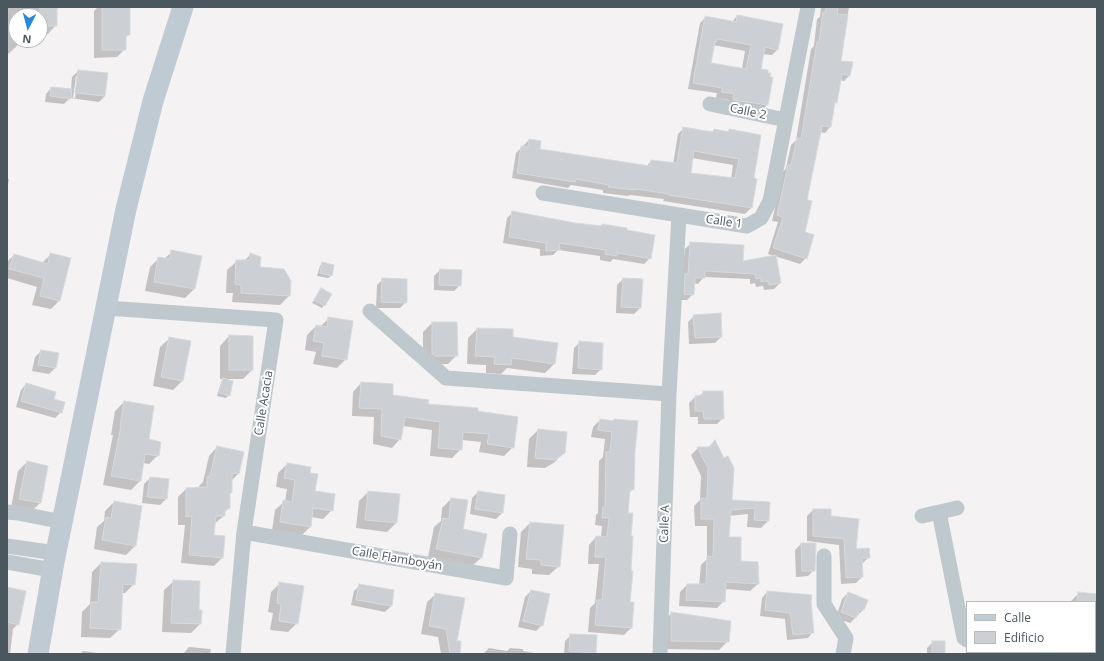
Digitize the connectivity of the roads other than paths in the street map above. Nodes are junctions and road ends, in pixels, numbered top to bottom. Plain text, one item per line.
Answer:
1 (183, 7) edge
2 (808, 7) edge
3 (710, 104) dead end
4 (786, 120) junction
5 (543, 193) dead end
6 (679, 215) junction
7 (107, 308) junction
8 (370, 311) dead end
9 (669, 394) junction
10 (957, 508) dead end
11 (7, 512) edge
12 (939, 512) junction
13 (922, 516) dead end
14 (63, 522) junction
15 (244, 532) junction
16 (510, 534) dead end
17 (7, 546) edge
18 (824, 556) dead end
19 (54, 561) junction
20 (7, 562) edge
21 (966, 639) edge
22 (38, 654) edge
23 (233, 654) edge
24 (660, 654) edge
25 (843, 654) edge

1 - 7 street
2 - 4 street, Calle 1
3 - 4 street, Calle 2
4 - 6 street, Calle 1
5 - 6 street, Calle 1
6 - 9 street, Calle A
7 - 14 street
7 - 15 street, Calle Acacia
8 - 9 street
9 - 24 street, Calle A
10 - 12 street
11 - 14 street
12 - 13 street
12 - 21 street
14 - 19 street
15 - 16 street, Calle Flamboyán
15 - 23 street, Calle Acacia
17 - 19 street
18 - 25 street
19 - 20 street
19 - 22 street

